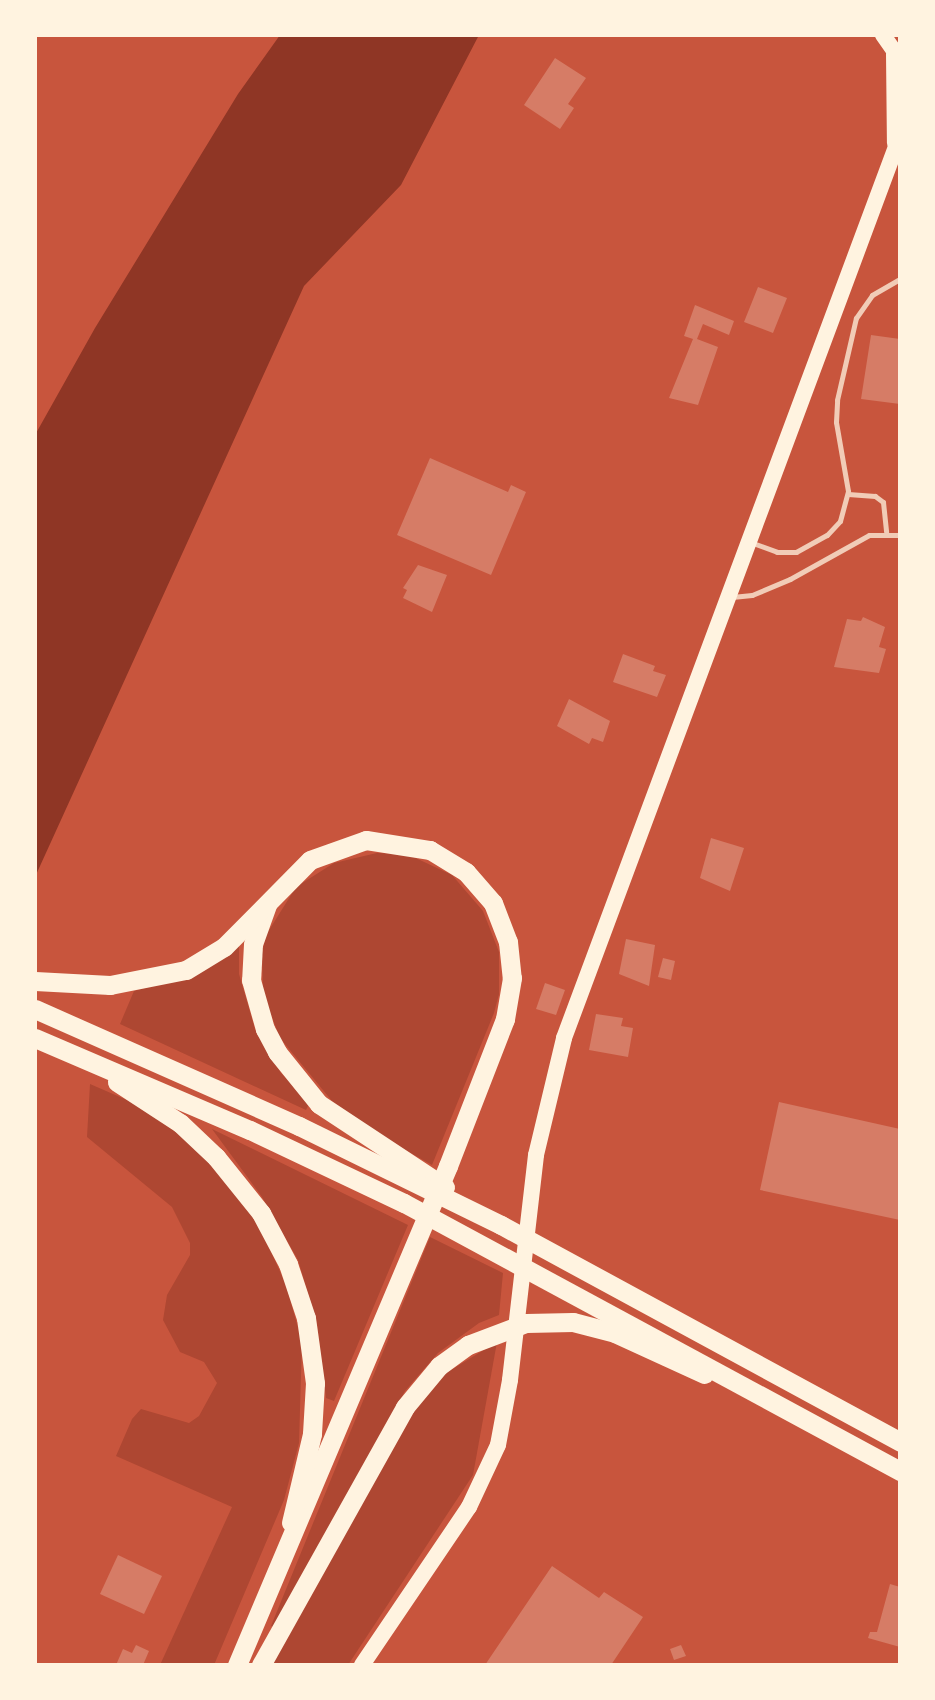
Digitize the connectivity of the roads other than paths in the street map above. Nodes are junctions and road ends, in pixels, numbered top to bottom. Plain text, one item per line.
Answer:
1 (883, 35) edge
2 (897, 57) edge
3 (898, 139) edge
4 (900, 279) edge
5 (848, 494) junction
6 (886, 532) junction
7 (900, 535) edge
8 (746, 540) junction
9 (725, 598) junction
10 (269, 897) junction
11 (35, 981) edge
12 (35, 1010) edge
13 (35, 1038) edge
14 (74, 1054) junction
15 (413, 1174) junction
16 (765, 1396) junction
17 (900, 1442) edge
18 (900, 1471) edge
19 (285, 1558) junction
20 (237, 1665) edge
21 (261, 1665) edge
22 (362, 1665) edge

1 - 2 main road
2 - 3 main road
3 - 8 main road
4 - 5 lane
5 - 6 lane
5 - 8 lane
6 - 7 lane
6 - 9 lane
8 - 9 main road
9 - 22 main road
10 - 11 highway
10 - 15 highway
10 - 19 highway
12 - 15 highway
13 - 14 highway
14 - 16 highway
14 - 19 highway
15 - 17 highway
16 - 18 highway
16 - 21 highway
19 - 20 highway

